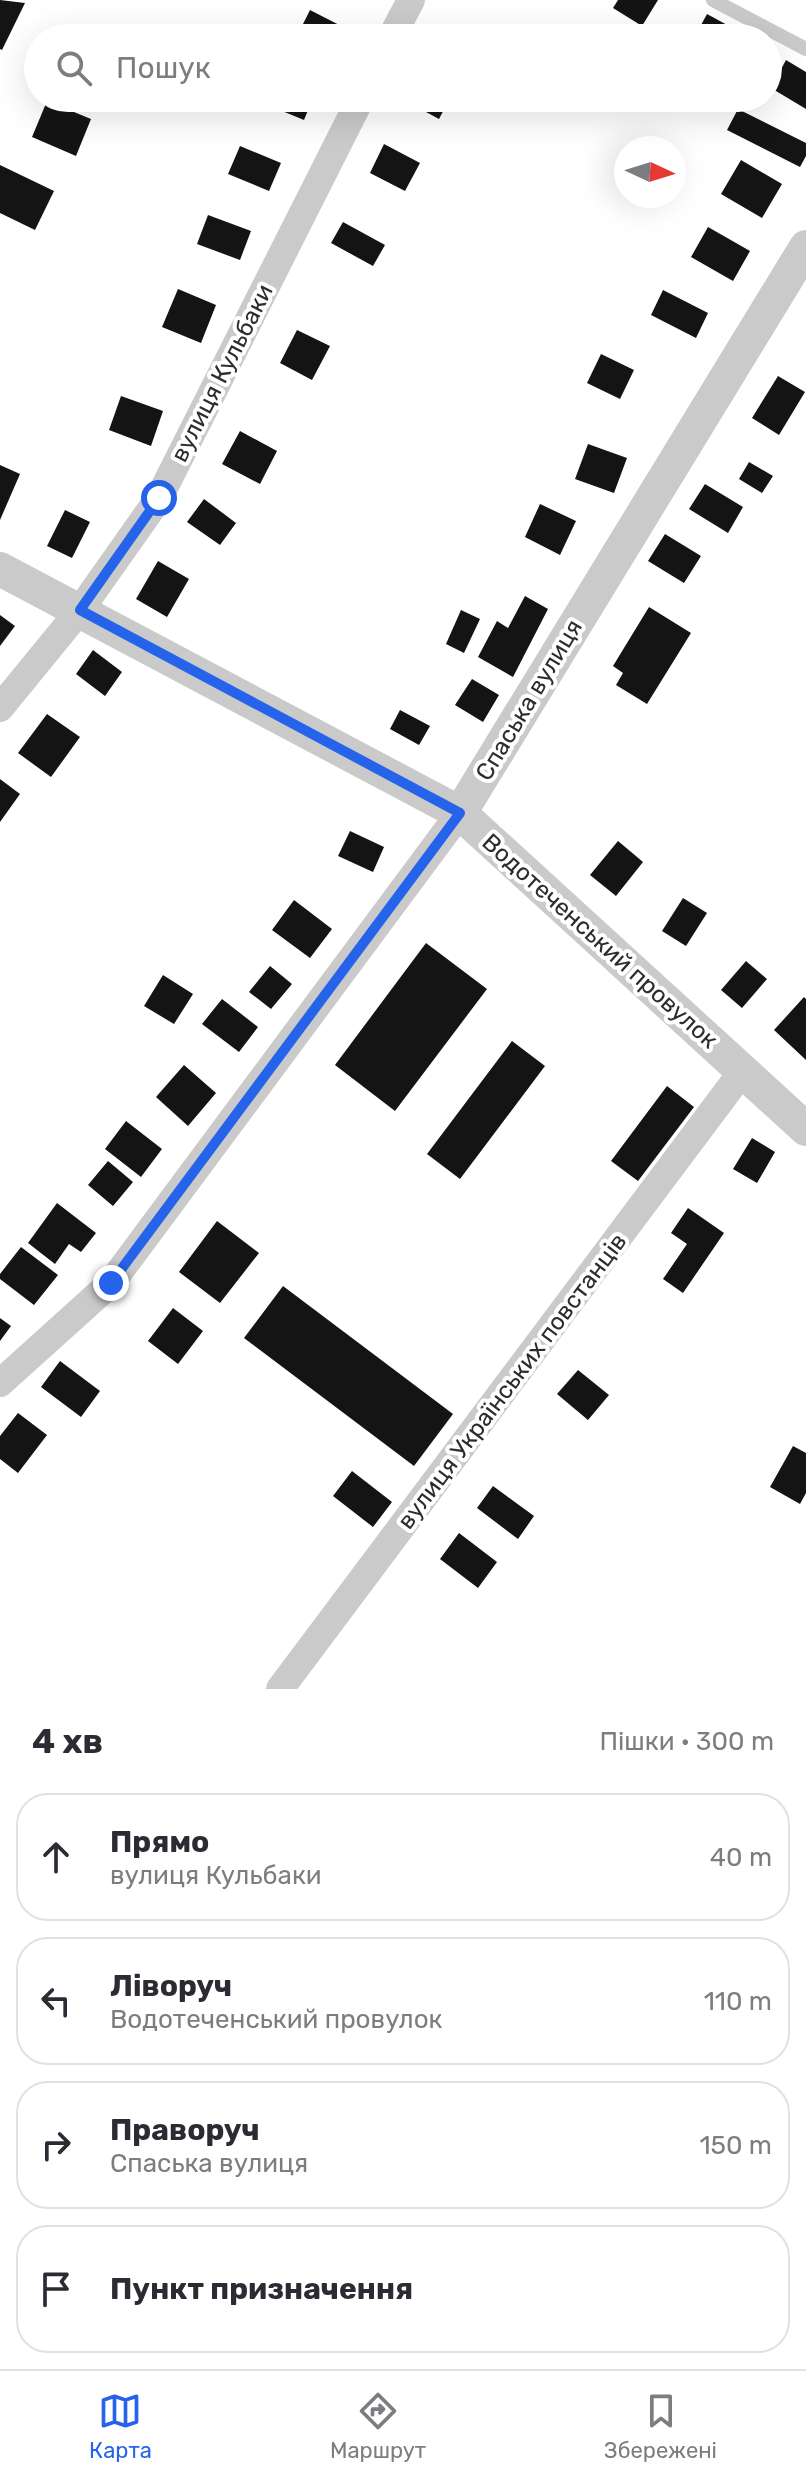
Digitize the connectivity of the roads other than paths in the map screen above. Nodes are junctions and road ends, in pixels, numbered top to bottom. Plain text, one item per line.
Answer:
1 (411, 0) edge
2 (713, 0) edge
3 (398, 24) edge
4 (759, 24) edge
5 (782, 36) edge
6 (806, 49) edge
7 (354, 112) edge
8 (806, 247) edge
9 (0, 569) edge
10 (80, 610) junction
11 (0, 708) edge
12 (460, 813) junction
13 (742, 1072) junction
14 (806, 1129) edge
15 (0, 1383) edge
16 (280, 1689) edge

1 - 3 street
2 - 4 lane
5 - 6 lane
7 - 10 street, вулиця Кульбаки
8 - 12 street, Спаська вулиця
9 - 10 street, Водотеченський провулок
10 - 11 street, вулиця Кульбаки
10 - 12 street, Водотеченський провулок
12 - 13 street, Водотеченський провулок
12 - 15 street, Спаська вулиця
13 - 14 street, Водотеченський провулок
13 - 16 street, вулиця Українських повстанців

